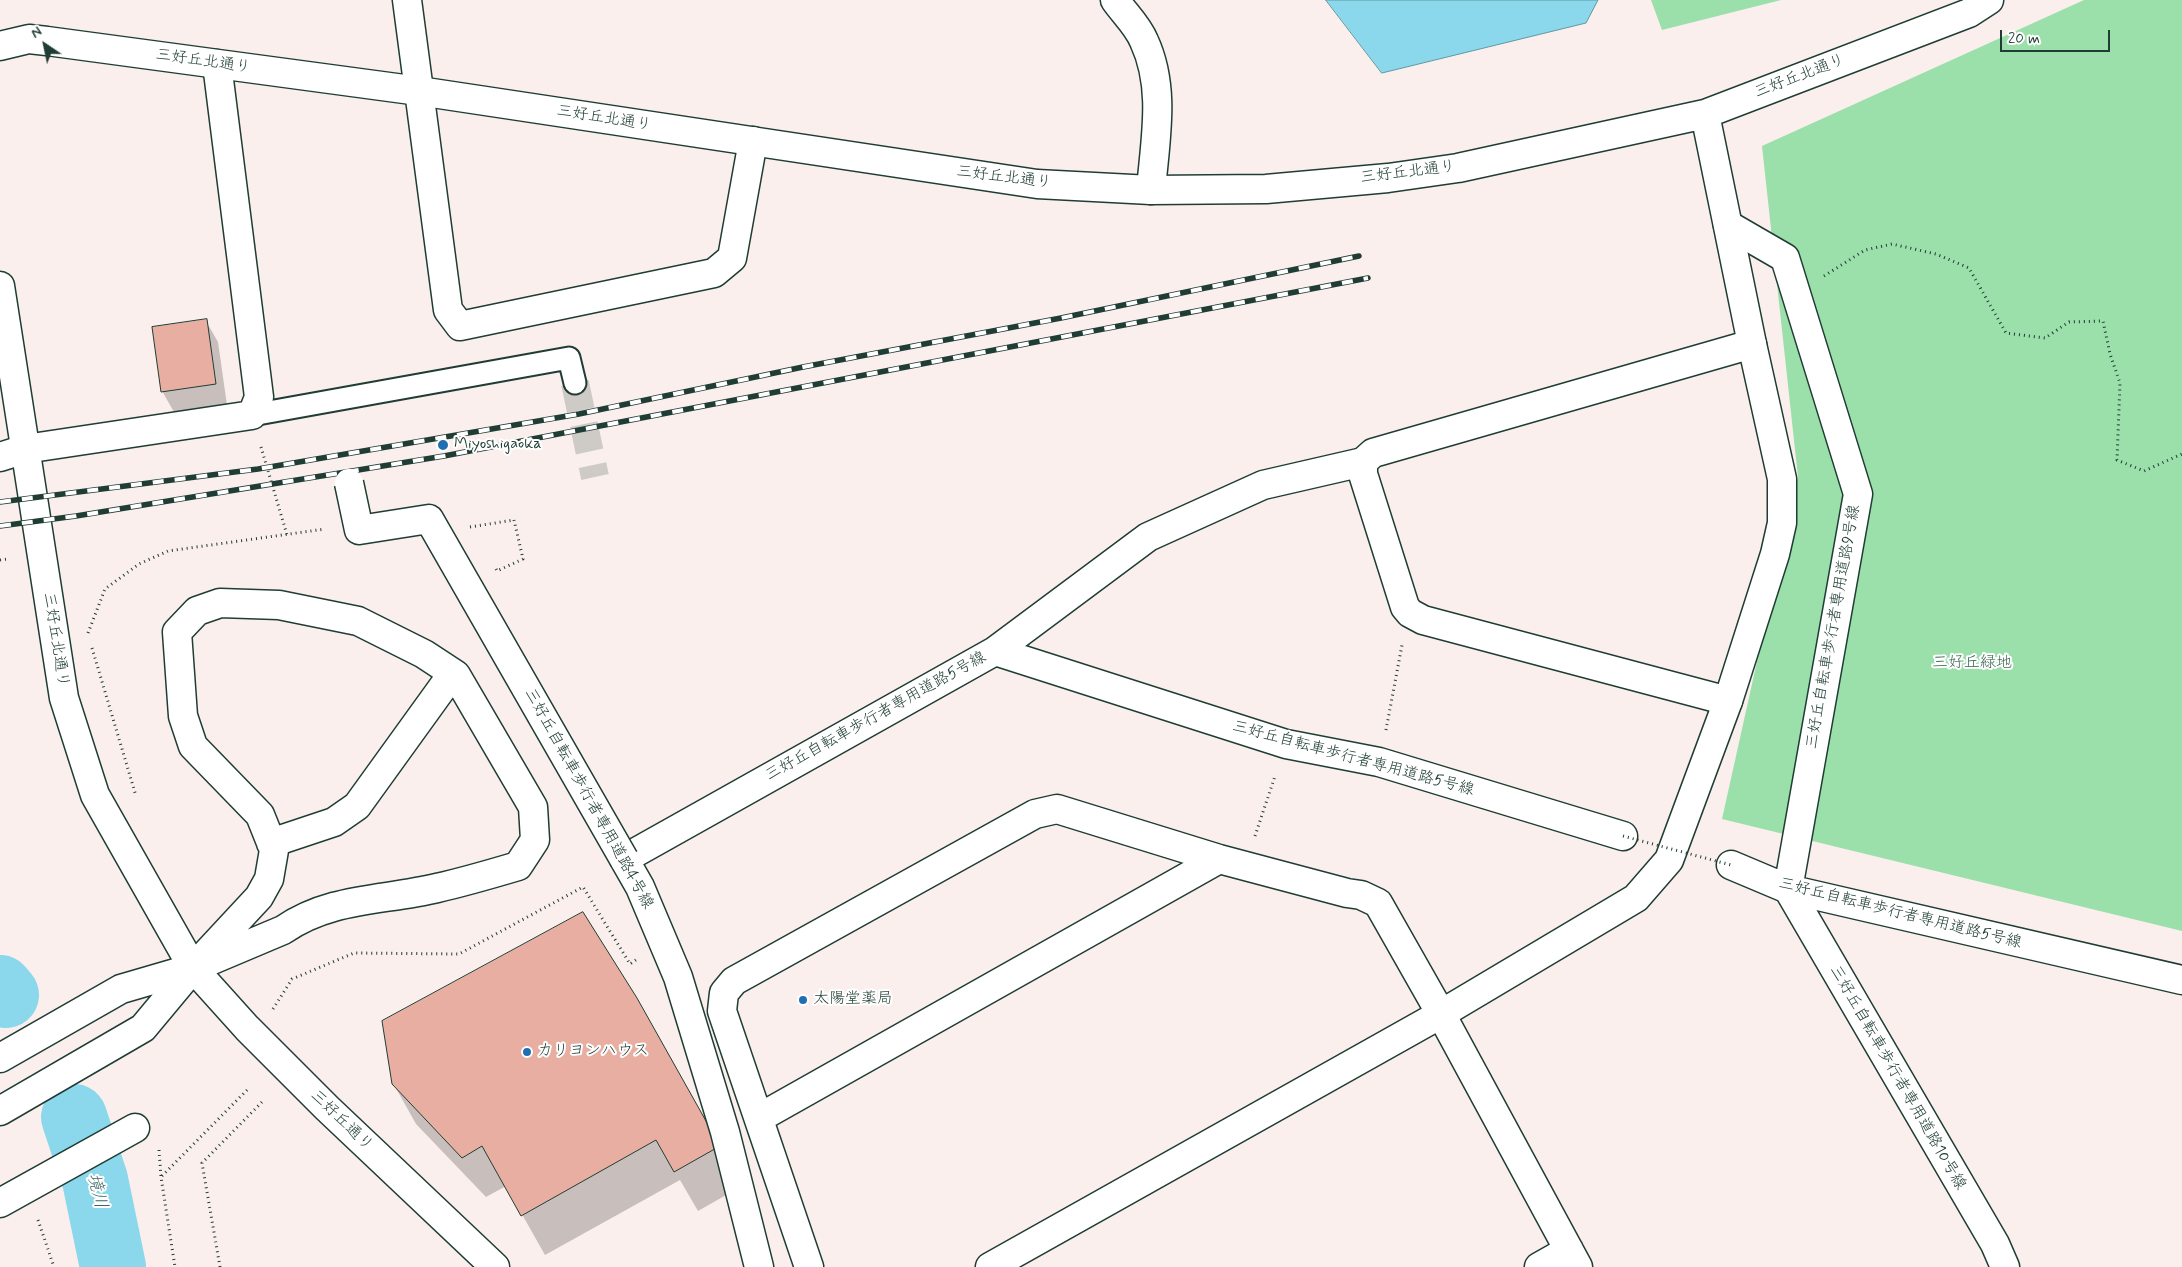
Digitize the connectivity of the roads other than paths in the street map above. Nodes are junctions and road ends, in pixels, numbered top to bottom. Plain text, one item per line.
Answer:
1 (407, 0) edge
2 (1115, 0) edge
3 (1990, 0) edge
4 (0, 46) edge
5 (217, 64) junction
6 (419, 91) junction
7 (1705, 114) junction
8 (753, 141) junction
9 (1150, 190) junction
10 (1728, 225) junction
11 (0, 286) edge
12 (1752, 344) junction
13 (575, 384) tunnel mouth
14 (252, 415) junction
15 (13, 453) edge
16 (1363, 462) junction
17 (350, 482) dead end
18 (995, 651) junction
19 (453, 673) junction
20 (1728, 701) junction
21 (1623, 836) road end
22 (272, 843) junction
23 (624, 859) junction
24 (1219, 859) junction
25 (1731, 865) road end
26 (1788, 889) junction
27 (193, 968) junction
28 (2182, 980) edge
29 (1441, 1014) junction
30 (0, 1058) edge
31 (0, 1111) edge
32 (759, 1118) junction
33 (135, 1128) road end
34 (0, 1203) edge
35 (1573, 1259) edge
36 (495, 1267) edge
37 (759, 1267) edge
38 (809, 1267) edge
39 (990, 1267) edge
40 (1539, 1267) edge
41 (2005, 1267) edge

1 - 6 street
2 - 9 street
3 - 7 street, 三好丘北通り
4 - 5 street, 三好丘北通り
5 - 6 street, 三好丘北通り
5 - 14 street
6 - 8 street, 三好丘北通り
6 - 8 street
7 - 9 street, 三好丘北通り
7 - 10 street
8 - 9 street, 三好丘北通り
10 - 12 street
10 - 26 street, 三好丘自転車歩行者専用道路9号線
11 - 15 street, 三好丘北通り
12 - 16 street
12 - 20 street
13 - 14 lane
14 - 15 street
15 - 27 street, 三好丘北通り
16 - 18 street
16 - 20 street
17 - 23 street, 三好丘自転車歩行者専用道路4号線, bridge
18 - 21 street, 三好丘自転車歩行者専用道路5号線
18 - 23 street, 三好丘自転車歩行者専用道路5号線
19 - 22 street
19 - 22 street
19 - 27 street
20 - 29 street
22 - 27 street
23 - 37 street, 三好丘自転車歩行者専用道路4号線
24 - 29 street
24 - 32 street
24 - 32 street
25 - 26 street, 三好丘自転車歩行者専用道路5号線
26 - 28 street, 三好丘自転車歩行者専用道路5号線
26 - 41 street, 三好丘自転車歩行者専用道路10号線
27 - 30 street
27 - 31 street
27 - 36 street, 三好丘通り
29 - 35 street
29 - 39 street
32 - 38 street
33 - 34 street
35 - 40 street

